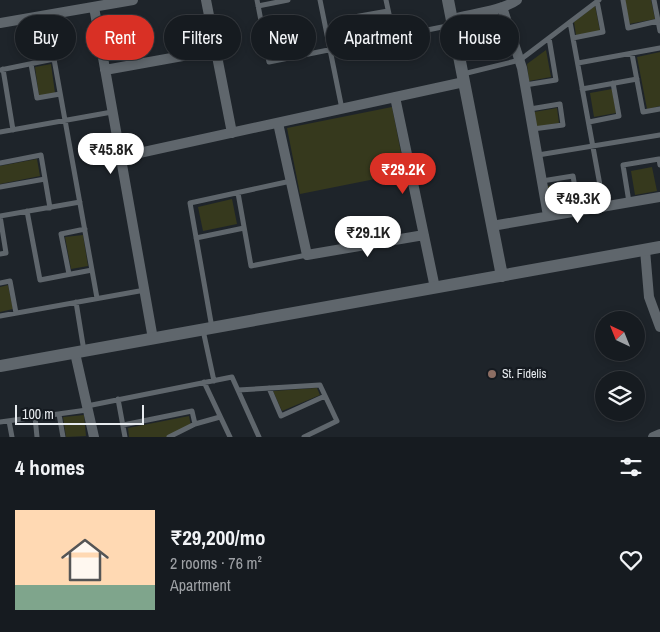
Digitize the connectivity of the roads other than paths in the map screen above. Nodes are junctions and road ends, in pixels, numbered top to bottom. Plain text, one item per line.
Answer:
1 (66, 0) edge
2 (133, 0) edge
3 (206, 0) edge
4 (288, 0) edge
5 (320, 0) edge
6 (386, 0) edge
7 (448, 0) edge
8 (517, 0) edge
9 (623, 0) edge
10 (654, 0) edge
11 (598, 1) edge
12 (257, 3) edge
13 (94, 7) junction
14 (502, 7) junction
15 (68, 11) junction
16 (388, 11) junction
17 (209, 15) edge
18 (365, 15) edge
19 (389, 15) edge
20 (451, 15) edge
21 (475, 15) edge
22 (658, 21) junction
23 (570, 22) junction
24 (0, 23) edge
25 (326, 30) edge
26 (660, 31) edge
27 (549, 38) junction
28 (573, 38) junction
29 (660, 48) edge
30 (632, 54) junction
31 (164, 59) edge
32 (218, 60) edge
33 (332, 60) edge
34 (459, 60) edge
35 (520, 60) junction
36 (578, 63) junction
37 (31, 64) junction
38 (1, 69) edge
39 (105, 70) junction
40 (463, 78) junction
41 (637, 79) junction
42 (613, 83) junction
43 (525, 85) junction
44 (582, 89) junction
45 (60, 94) junction
46 (395, 97) junction
47 (342, 109) junction
48 (530, 109) junction
49 (660, 109) edge
50 (112, 112) junction
51 (65, 120) junction
52 (588, 122) junction
53 (278, 123) junction
54 (533, 129) junction
55 (13, 130) junction
56 (0, 132) edge
57 (232, 133) junction
58 (660, 135) edge
59 (593, 146) junction
60 (538, 155) junction
61 (121, 157) junction
62 (0, 163) edge
63 (660, 166) edge
64 (45, 179) junction
65 (291, 181) junction
66 (542, 181) junction
67 (0, 187) edge
68 (238, 193) junction
69 (660, 197) edge
70 (80, 202) junction
71 (629, 202) junction
72 (604, 207) junction
73 (50, 208) junction
74 (28, 211) junction
75 (579, 211) junction
76 (0, 216) edge
77 (548, 216) junction
78 (492, 226) junction
79 (244, 228) junction
80 (85, 229) junction
81 (424, 235) junction
82 (196, 238) junction
83 (660, 247) edge
84 (645, 250) junction
85 (0, 254) edge
86 (307, 255) junction
87 (92, 270) junction
88 (69, 274) junction
89 (502, 276) junction
90 (0, 283) edge
91 (435, 288) junction
92 (145, 290) junction
93 (97, 298) junction
94 (76, 302) junction
95 (16, 313) junction
96 (0, 316) edge
97 (660, 327) edge
98 (208, 329) junction
99 (154, 339) junction
100 (80, 352) junction
101 (0, 366) edge
102 (214, 381) junction
103 (204, 382) junction
104 (269, 388) junction
105 (238, 390) junction
106 (326, 396) junction
107 (118, 399) junction
108 (88, 408) junction
109 (59, 414) junction
110 (34, 417) junction
111 (220, 417) junction
112 (10, 421) junction
113 (0, 422) edge
114 (195, 424) junction
115 (123, 425) junction
116 (317, 434) edge
117 (660, 434) edge
118 (12, 437) edge
119 (37, 437) edge
120 (63, 437) edge
121 (94, 437) edge
122 (125, 437) edge
123 (169, 437) edge
124 (230, 437) edge
125 (259, 437) edge
126 (304, 437) edge
127 (653, 437) edge

1 - 15 street
2 - 13 street
3 - 17 street
4 - 12 lane
5 - 25 lane
6 - 16 lane
7 - 20 street
8 - 14 street
9 - 22 lane
10 - 22 lane
11 - 23 lane
11 - 28 lane
13 - 15 street
13 - 39 street
14 - 21 street
14 - 35 street
15 - 24 street
16 - 18 lane
16 - 19 lane
22 - 26 lane
23 - 27 lane
23 - 28 lane
27 - 35 lane
27 - 43 lane
28 - 36 lane
29 - 30 lane
30 - 36 lane
30 - 41 lane
31 - 39 street
32 - 57 street
33 - 47 lane
34 - 40 street
35 - 40 lane
35 - 43 street
36 - 44 lane
37 - 38 lane
37 - 45 lane
37 - 45 lane
38 - 55 lane
39 - 50 street
40 - 46 street
40 - 78 street
41 - 42 lane
41 - 49 lane
42 - 44 lane
42 - 52 lane
43 - 48 street
44 - 52 lane
45 - 51 lane
46 - 47 street
46 - 81 street
47 - 53 street
48 - 54 street
48 - 54 lane
50 - 51 lane
50 - 61 street
51 - 55 lane
51 - 70 lane
52 - 59 lane
53 - 57 street
53 - 65 street
54 - 60 street
55 - 56 lane
57 - 61 street
58 - 59 lane
59 - 60 lane
59 - 72 lane
60 - 66 street
61 - 92 street
62 - 64 lane
63 - 71 lane
64 - 67 lane
64 - 73 lane
65 - 68 lane
65 - 86 street
66 - 75 lane
66 - 77 street
68 - 79 lane
68 - 82 lane
69 - 71 street
70 - 73 lane
70 - 80 lane
71 - 72 street
72 - 75 street
73 - 74 lane
74 - 76 lane
74 - 88 lane
75 - 77 street
76 - 85 lane
77 - 78 street
78 - 89 street
79 - 82 lane
79 - 86 lane
80 - 87 lane
80 - 88 lane
81 - 86 street
81 - 91 street
82 - 98 lane
83 - 84 street
84 - 89 street
84 - 97 street
87 - 88 lane
87 - 93 lane
89 - 91 street
90 - 95 lane
91 - 98 street
92 - 93 lane
92 - 99 street
93 - 94 lane
94 - 95 lane
94 - 100 lane
95 - 96 lane
98 - 99 street
98 - 102 lane
99 - 100 street
100 - 101 street
100 - 108 street
102 - 103 lane
102 - 105 lane
103 - 107 lane
103 - 111 lane
104 - 105 lane
104 - 106 lane
104 - 106 lane
105 - 125 lane
106 - 116 lane
107 - 108 lane
107 - 115 lane
108 - 109 lane
108 - 121 street
109 - 110 lane
109 - 120 lane
110 - 112 lane
110 - 119 lane
111 - 114 lane
111 - 124 lane
112 - 113 lane
112 - 118 lane
114 - 115 lane
114 - 123 lane
115 - 122 lane
116 - 126 lane
117 - 127 street

